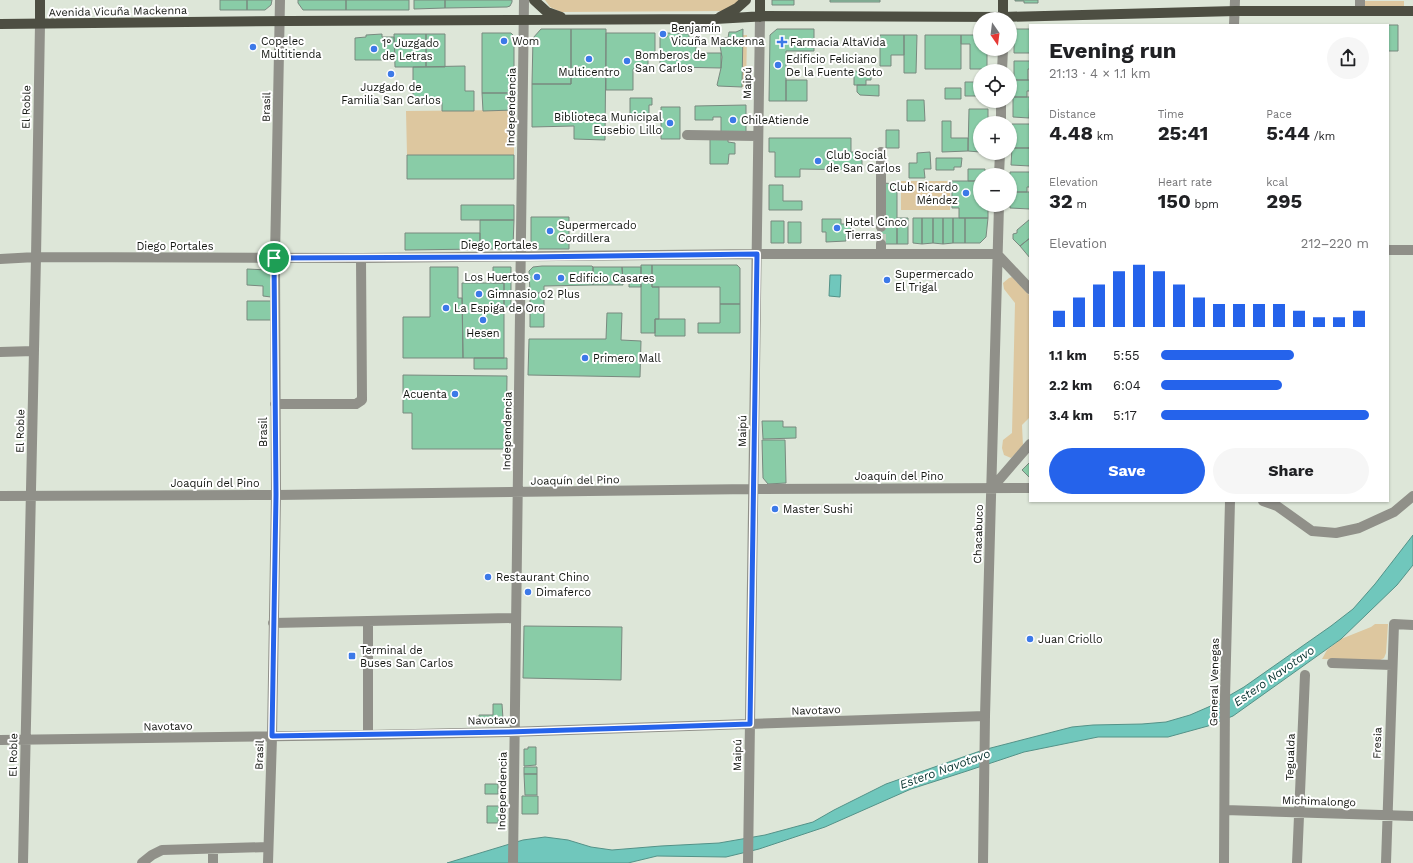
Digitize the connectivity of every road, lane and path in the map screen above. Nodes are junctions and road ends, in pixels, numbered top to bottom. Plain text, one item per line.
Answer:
1 (40, 0) edge
2 (280, 0) edge
3 (524, 0) edge
4 (534, 0) edge
5 (746, 0) edge
6 (760, 0) edge
7 (1004, 0) edge
8 (1235, 0) edge
9 (1360, 0) edge
10 (1413, 10) edge
11 (1235, 11) junction
12 (1360, 11) junction
13 (1003, 12) edge
14 (760, 17) junction
15 (973, 18) edge
16 (1017, 18) edge
17 (715, 19) junction
18 (524, 20) junction
19 (573, 20) junction
20 (280, 21) junction
21 (0, 24) edge
22 (40, 24) junction
23 (1234, 24) edge
24 (687, 135) dead end
25 (758, 136) junction
26 (881, 152) dead end
27 (999, 212) edge
28 (881, 227) tunnel mouth
29 (1389, 250) edge
30 (1413, 250) edge
31 (757, 254) junction
32 (997, 254) junction
33 (36, 257) junction
34 (522, 257) junction
35 (274, 258) junction
36 (361, 258) junction
37 (0, 259) edge
38 (1029, 288) edge
39 (34, 351) junction
40 (0, 352) edge
41 (275, 404) junction
42 (1029, 445) edge
43 (992, 488) junction
44 (1029, 488) edge
45 (753, 489) junction
46 (518, 492) junction
47 (276, 495) junction
48 (0, 496) edge
49 (30, 496) junction
50 (1413, 496) edge
51 (1230, 502) edge
52 (1266, 502) edge
53 (516, 618) junction
54 (368, 621) junction
55 (273, 623) junction
56 (1413, 625) edge
57 (1332, 663) dead end
58 (1392, 665) junction
59 (1305, 675) dead end
60 (985, 716) junction
61 (750, 724) junction
62 (514, 732) junction
63 (368, 735) junction
64 (272, 736) junction
65 (0, 740) edge
66 (25, 740) junction
67 (1225, 810) junction
68 (1299, 813) junction
69 (1387, 815) junction
70 (1413, 816) edge
71 (268, 847) junction
72 (213, 849) junction
73 (152, 859) edge
74 (23, 863) edge
75 (142, 863) edge
76 (212, 863) edge
77 (268, 863) edge
78 (513, 863) edge
79 (748, 863) edge
80 (983, 863) edge
81 (1224, 863) edge
82 (1297, 863) edge
83 (1386, 863) edge

1 - 22 main road, El Roble
2 - 20 street, Brasil
3 - 18 street, Independencia
4 - 19 main road
5 - 17 main road
6 - 14 main road, Maipú
7 - 13 main road
8 - 11 street
9 - 12 street
10 - 12 main road, Avenida Vicuña Mackenna
11 - 12 main road, Avenida Vicuña Mackenna
11 - 16 main road, Avenida Vicuña Mackenna
11 - 23 street
14 - 15 main road, Avenida Vicuña Mackenna
14 - 17 main road, Avenida Vicuña Mackenna
14 - 25 street, Maipú
17 - 19 main road, Avenida Vicuña Mackenna
18 - 19 main road, Avenida Vicuña Mackenna
18 - 20 main road, Avenida Vicuña Mackenna
18 - 34 street, Independencia
20 - 22 main road, Avenida Vicuña Mackenna
20 - 35 street, Brasil
21 - 22 main road, Avenida Vicuña Mackenna
22 - 33 street, El Roble
24 - 25 street
25 - 31 street, Maipú
26 - 28 street
27 - 32 street, Chacabuco
29 - 30 street
31 - 32 street, Diego Portales
31 - 34 street, Diego Portales
31 - 45 street, Maipú
32 - 38 street
32 - 43 street, Chacabuco
33 - 35 street, Diego Portales
33 - 37 street, Diego Portales
33 - 39 street, El Roble
34 - 36 street, Diego Portales
34 - 46 street, Independencia
35 - 36 street, Diego Portales
35 - 41 street, Brasil
36 - 41 street
39 - 40 street
39 - 49 street, El Roble
41 - 47 street, Brasil
42 - 43 street
43 - 44 street, Joaquín del Pino
43 - 45 street, Joaquín del Pino
43 - 60 street, Chacabuco
45 - 46 street, Joaquín del Pino
45 - 61 street, Maipú
46 - 47 street, Joaquín del Pino
46 - 53 street, Independencia
47 - 49 street, Joaquín del Pino
47 - 55 street, Brasil
48 - 49 street, Joaquín del Pino
49 - 66 street, El Roble
50 - 52 street
51 - 67 street, General Venegas
53 - 54 street
53 - 62 street, Independencia
54 - 55 street
54 - 63 street
55 - 64 street, Brasil
56 - 58 street, Fresia
57 - 58 street
58 - 69 street, Fresia
59 - 68 street, Tegualda
60 - 61 street, Navotavo
60 - 80 street, Chacabuco
61 - 62 street, Navotavo
61 - 79 street, Maipú
62 - 63 street, Navotavo
62 - 78 street, Independencia
63 - 64 street, Navotavo
64 - 66 street, Navotavo
64 - 71 street, Brasil
65 - 66 street, Navotavo
66 - 74 street, El Roble
67 - 68 street, Michimalongo
67 - 81 street, General Venegas
68 - 69 street, Michimalongo
68 - 82 street, Tegualda
69 - 70 street, Michimalongo
69 - 83 street, Fresia
71 - 72 street
71 - 77 street, Brasil
72 - 73 street
72 - 76 street
73 - 75 street

